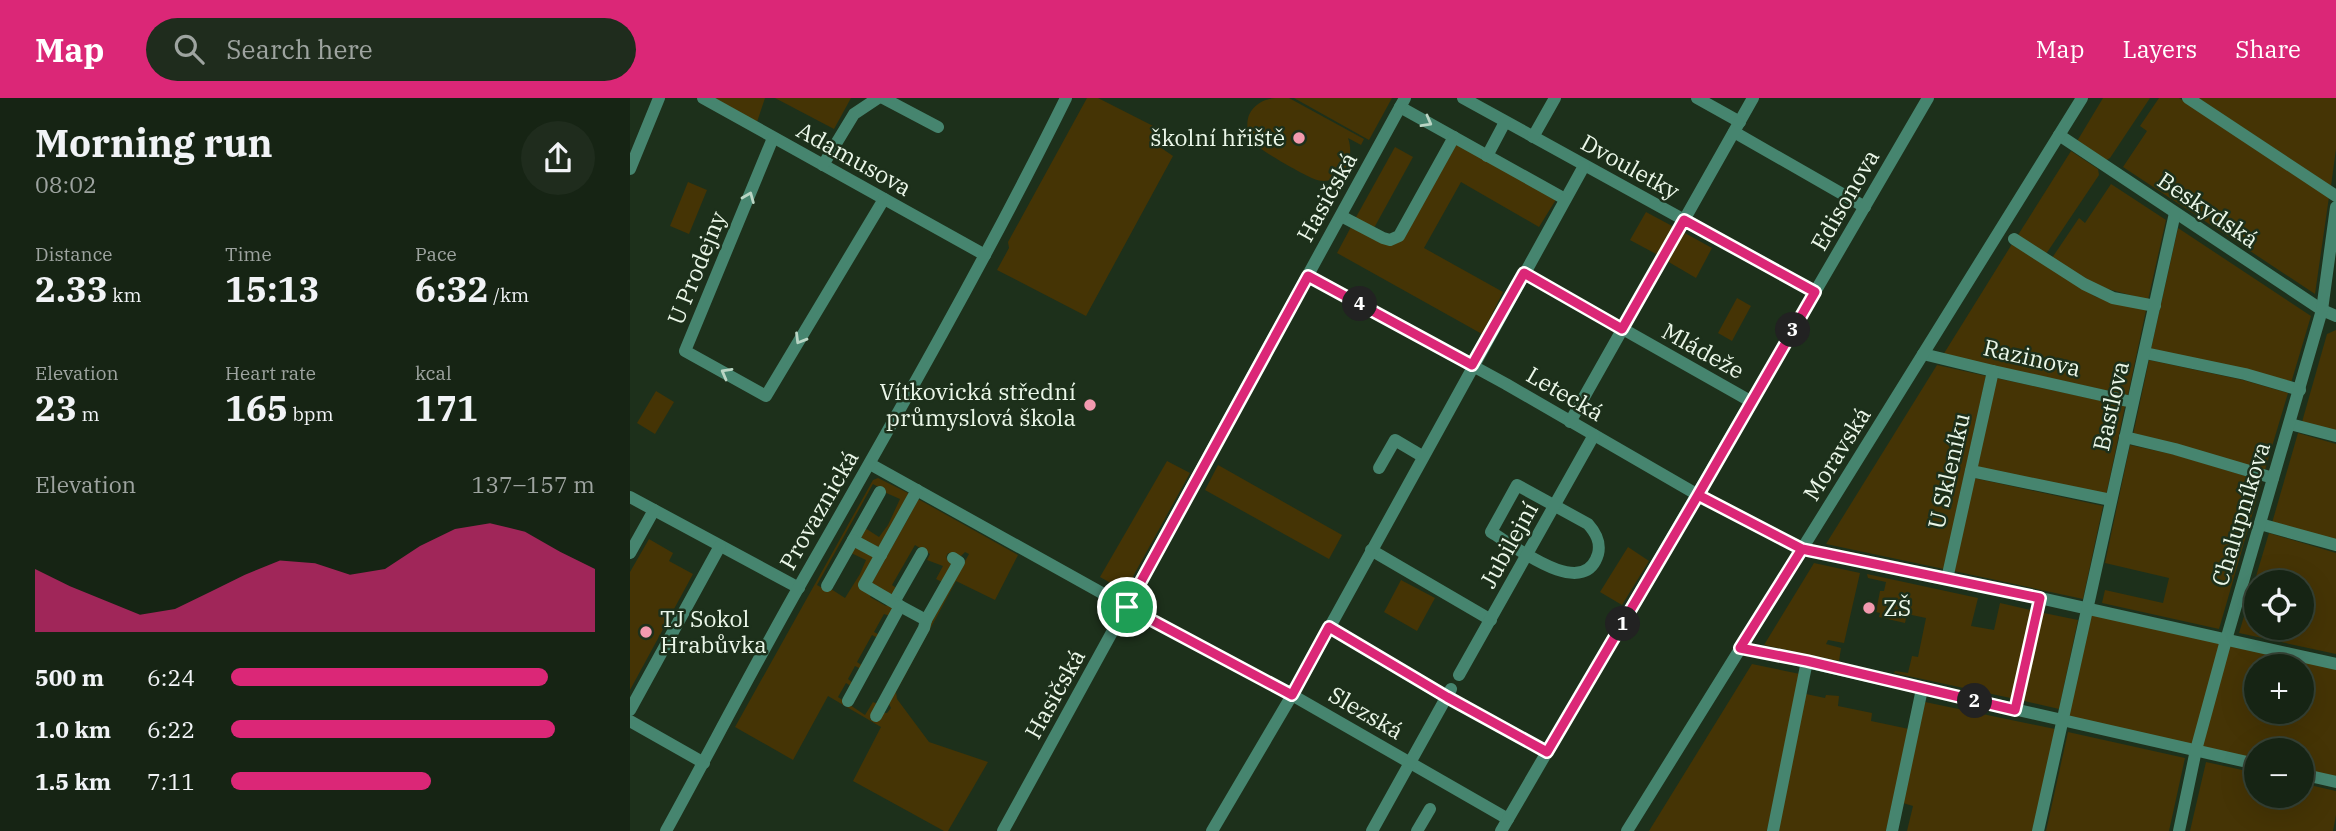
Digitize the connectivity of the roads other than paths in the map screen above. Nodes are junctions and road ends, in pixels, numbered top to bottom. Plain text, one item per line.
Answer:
1 (659, 98) edge
2 (703, 98) edge
3 (881, 98) edge
4 (1066, 98) edge
5 (1463, 98) edge
6 (1555, 98) edge
7 (1697, 98) edge
8 (1753, 98) edge
9 (1928, 98) edge
10 (2082, 98) edge
11 (2188, 98) edge
12 (1403, 103) edge
13 (1505, 122) junction
14 (938, 127) dead end
15 (1737, 127) junction
16 (2059, 135) junction
17 (1532, 137) junction
18 (773, 138) junction
19 (1454, 138) junction
20 (1487, 156) junction
21 (823, 165) junction
22 (1584, 166) junction
23 (630, 169) edge
24 (2336, 196) edge
25 (884, 199) junction
26 (1565, 200) junction
27 (1865, 207) junction
28 (2336, 207) edge
29 (2175, 213) junction
30 (1341, 216) junction
31 (1684, 220) junction
32 (2014, 239) dead end
33 (985, 255) junction
34 (1524, 273) junction
35 (1308, 276) junction
36 (1815, 292) junction
37 (2155, 306) junction
38 (2322, 310) junction
39 (2336, 316) edge
40 (1622, 329) junction
41 (2145, 353) junction
42 (1923, 354) junction
43 (1472, 365) junction
44 (1993, 371) junction
45 (2300, 390) junction
46 (1752, 402) junction
47 (2132, 402) junction
48 (1570, 422) junction
49 (2290, 424) junction
50 (1594, 435) junction
51 (2336, 436) edge
52 (2124, 437) junction
53 (1422, 456) junction
54 (870, 464) junction
55 (1380, 468) dead end
56 (1971, 471) junction
57 (2273, 478) junction
58 (917, 490) junction
59 (880, 492) dead end
60 (1698, 495) junction
61 (630, 496) edge
62 (2111, 500) junction
63 (1555, 506) junction
64 (654, 510) junction
65 (2260, 524) junction
66 (853, 540) junction
67 (720, 545) junction
68 (2336, 545) edge
69 (1802, 549) junction
70 (1371, 550) junction
71 (630, 553) edge
72 (922, 553) dead end
73 (1527, 554) junction
74 (881, 555) junction
75 (953, 558) dead end
76 (1947, 579) junction
77 (827, 586) dead end
78 (799, 588) junction
79 (2040, 598) junction
80 (897, 604) junction
81 (1127, 607) junction
82 (2086, 608) junction
83 (926, 620) junction
84 (1491, 620) junction
85 (1329, 627) junction
86 (2226, 640) junction
87 (1740, 648) junction
88 (1807, 661) junction
89 (2336, 664) edge
90 (1460, 675) dead end
91 (1922, 689) junction
92 (1449, 693) junction
93 (1292, 695) junction
94 (848, 701) dead end
95 (2015, 710) junction
96 (876, 716) dead end
97 (630, 719) edge
98 (2063, 720) junction
99 (2196, 750) junction
100 (1547, 752) junction
101 (2244, 761) edge
102 (704, 763) junction
103 (1411, 763) junction
104 (2314, 777) edge
105 (2336, 782) edge
106 (1430, 809) dead end
107 (1507, 819) junction
108 (666, 831) edge
109 (1003, 831) edge
110 (1212, 831) edge
111 (1372, 831) edge
112 (1418, 831) edge
113 (1501, 831) edge
114 (1627, 831) edge
115 (1773, 831) edge
116 (1892, 831) edge
117 (2038, 831) edge
118 (2179, 831) edge

1 - 23 street
2 - 18 street, Adamusova
3 - 14 street
3 - 21 street
4 - 33 street, Provaznická
5 - 13 street, Dvouletky
6 - 17 street
7 - 15 street
8 - 15 street
9 - 27 street, Edisonova
10 - 16 street, Moravská
11 - 24 street
12 -> 19 street
12 - 30 street, Hasičská
13 - 17 street, Dvouletky
13 - 20 street
15 - 27 street
15 - 31 street
16 - 29 street, Beskydská
16 - 42 street, Moravská
17 - 22 street, Dvouletky
18 - 21 street, Adamusova
25 -> 18 street, U Prodejny
19 - 20 street
19 - 30 street
20 - 26 street
21 - 25 street, Adamusova
22 - 26 street
22 - 31 street, Dvouletky
25 - 33 street, Adamusova
26 - 34 street
27 - 36 street, Edisonova
28 - 38 street, Chalupníkova
29 - 37 street, Bastlova
29 - 38 street, Beskydská
30 - 35 street, Hasičská
31 - 36 street, Dvouletky
31 - 40 street
32 - 37 street
33 - 54 street, Provaznická
34 - 40 street, Mládeže
34 - 43 street
35 - 43 street, Letecká
35 - 81 street, Hasičská
36 - 46 street, Edisonova
37 - 41 street, Bastlova
38 - 39 street, Beskydská
38 - 45 street, Chalupníkova
40 - 46 street, Mládeže
40 - 48 street
41 - 45 street
41 - 47 street, Bastlova
42 - 44 street, Razinova
42 - 69 street, Moravská
43 - 48 street, Letecká
43 - 53 street
44 - 47 street, Razinova
44 - 56 street, U Skleníku
45 - 49 street, Chalupníkova
46 - 60 street, Edisonova
47 - 52 street, Bastlova
48 - 50 street, Letecká
49 - 51 street
49 - 57 street, Chalupníkova
50 - 60 street, Letecká
50 - 63 street, Jubilejní
52 - 57 street
52 - 62 street, Bastlova
53 - 55 street
53 - 70 street
54 - 58 street, Slezská
54 - 78 street, Provaznická
56 - 62 street
56 - 76 street, U Skleníku
57 - 65 street, Chalupníkova
58 - 74 street
58 - 81 street, Slezská
59 - 66 street
60 - 69 street, Letecká
60 - 100 street, Edisonova
61 - 64 street
62 - 82 street, Bastlova
63 - 73 street, Jubilejní
63 - 73 street
63 - 73 street
64 - 67 street
64 - 71 street
65 - 68 street
65 - 86 street, Chalupníkova
66 - 74 street
66 - 77 street
67 - 78 street
67 - 97 street
69 - 76 street, Letecká
69 - 87 street, Moravská
70 - 84 street
70 - 85 street
72 - 80 street
73 - 84 street, Jubilejní
74 - 80 street
75 - 83 street
76 - 79 street, Letecká
78 - 102 street, Provaznická
79 - 82 street, Letecká
79 - 95 street
80 - 83 street
80 - 94 street
81 - 93 street, Slezská
81 - 109 street, Hasičská
82 - 86 street, Letecká
82 - 98 street, Bastlova
83 - 96 street
84 - 90 street, Jubilejní
85 - 92 street
85 - 93 street
86 - 89 street, Letecká
86 - 99 street, Chalupníkova
87 - 88 street
87 - 114 street, Moravská
88 - 91 street
88 - 115 street
91 - 95 street
91 - 116 street
92 - 100 street
92 - 103 street
93 - 103 street, Slezská
93 - 110 street
95 - 98 street
97 - 102 street
98 - 99 street
98 - 117 street
99 - 101 street
99 - 118 street, Chalupníkova
100 - 107 street, Edisonova
102 - 108 street, Provaznická
103 - 107 street, Slezská
103 - 111 street
104 - 105 street
106 - 112 street
107 - 113 street, Edisonova

